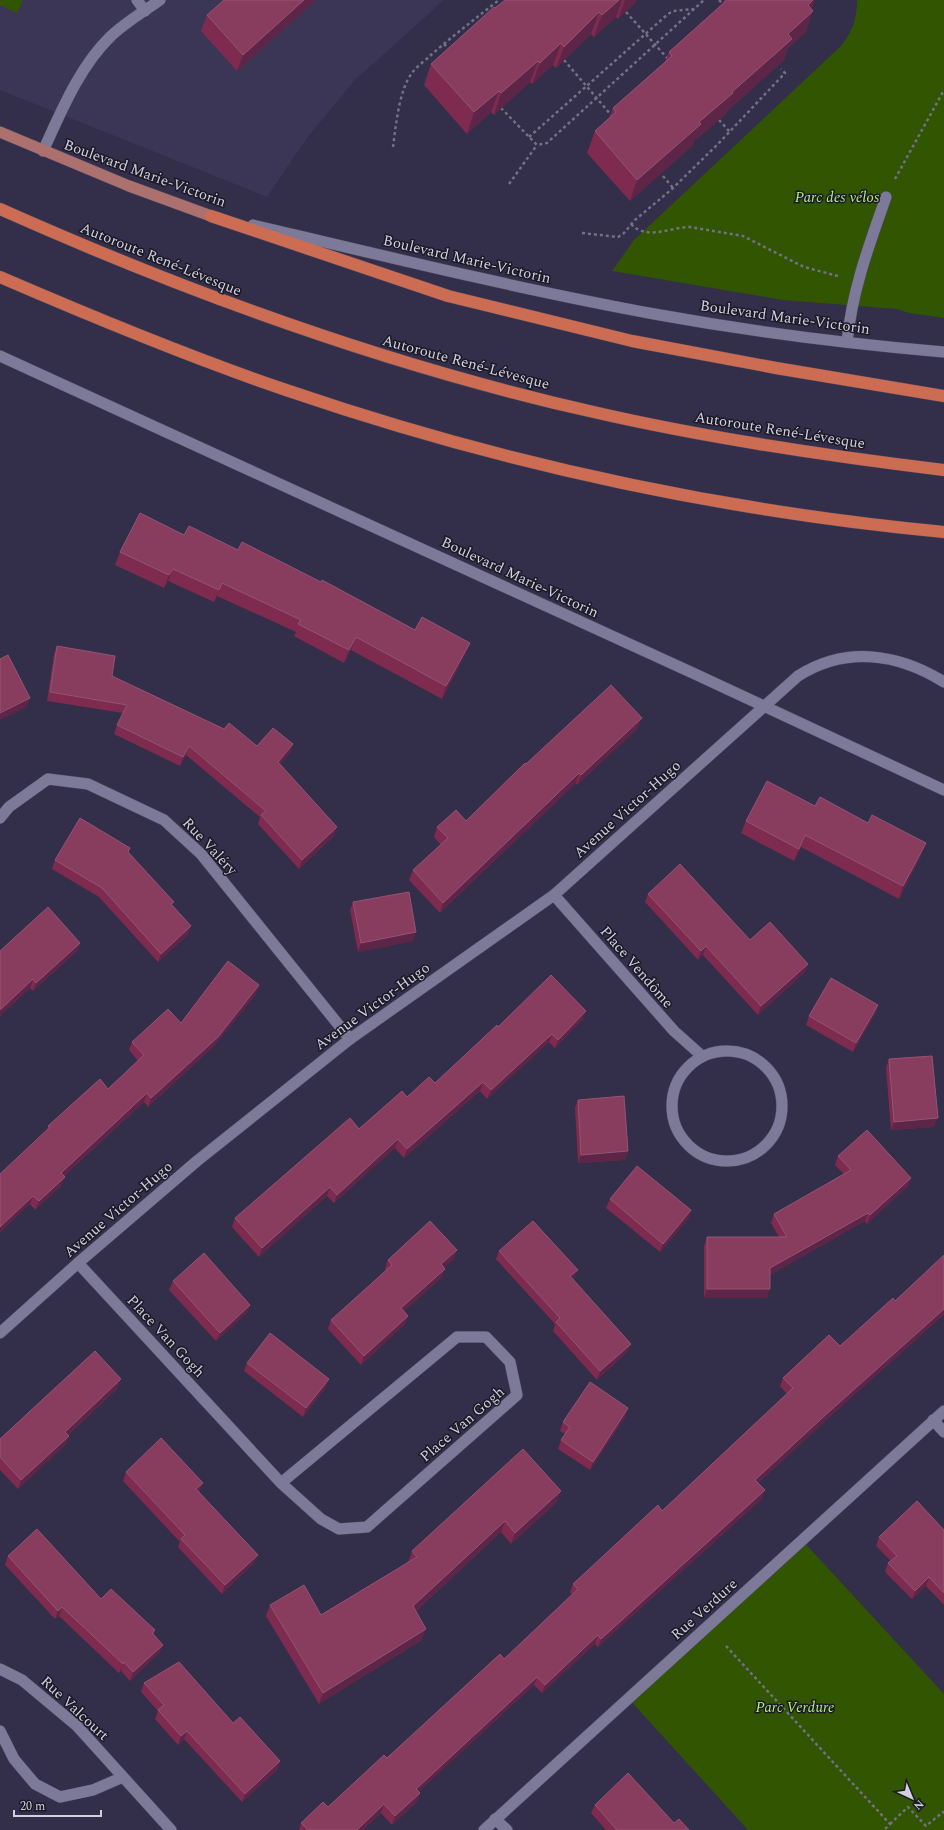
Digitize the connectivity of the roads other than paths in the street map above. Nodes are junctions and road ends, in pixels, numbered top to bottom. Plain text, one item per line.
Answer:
1 (137, 0) edge
2 (160, 0) edge
3 (145, 11) junction
4 (0, 132) edge
5 (43, 151) junction
6 (886, 197) road end
7 (0, 209) edge
8 (211, 216) junction
9 (0, 277) edge
10 (847, 342) junction
11 (944, 352) edge
12 (0, 356) edge
13 (944, 396) edge
14 (944, 470) edge
15 (944, 532) edge
16 (944, 682) edge
17 (764, 707) junction
18 (944, 790) edge
19 (0, 818) edge
20 (554, 895) junction
21 (350, 1039) junction
22 (702, 1056) junction
23 (78, 1263) junction
24 (0, 1333) edge
25 (944, 1411) edge
26 (933, 1420) junction
27 (944, 1432) edge
28 (281, 1483) junction
29 (0, 1669) edge
30 (0, 1731) edge
31 (124, 1777) junction
32 (495, 1820) junction
33 (171, 1830) edge
34 (484, 1830) edge
35 (507, 1830) edge

1 - 3 street
2 - 3 street
3 - 5 street
4 - 5 main road, Boulevard Marie-Victorin
5 - 8 main road, Boulevard Marie-Victorin
6 - 10 street
7 - 14 highway, Autoroute René-Lévesque
8 - 10 street, Boulevard Marie-Victorin
8 - 13 highway
9 - 15 highway
10 - 11 street, Boulevard Marie-Victorin
12 - 17 street, Boulevard Marie-Victorin
16 - 17 street
17 - 18 street, Boulevard Marie-Victorin
17 - 20 street, Avenue Victor-Hugo
19 - 21 street, Rue Valéry
20 - 21 street, Avenue Victor-Hugo
20 - 22 street, Place Vendôme
21 - 23 street, Avenue Victor-Hugo
22 - 22 street
23 - 24 street, Avenue Victor-Hugo
23 - 28 street, Place Van Gogh
25 - 26 street, Rue Verdure
26 - 27 street
26 - 32 street, Rue Verdure
28 - 28 street, Place Van Gogh
29 - 31 street, Rue Valcourt
30 - 31 street
31 - 33 street, Rue Valcourt
32 - 34 street, Rue Verdure
32 - 35 street

